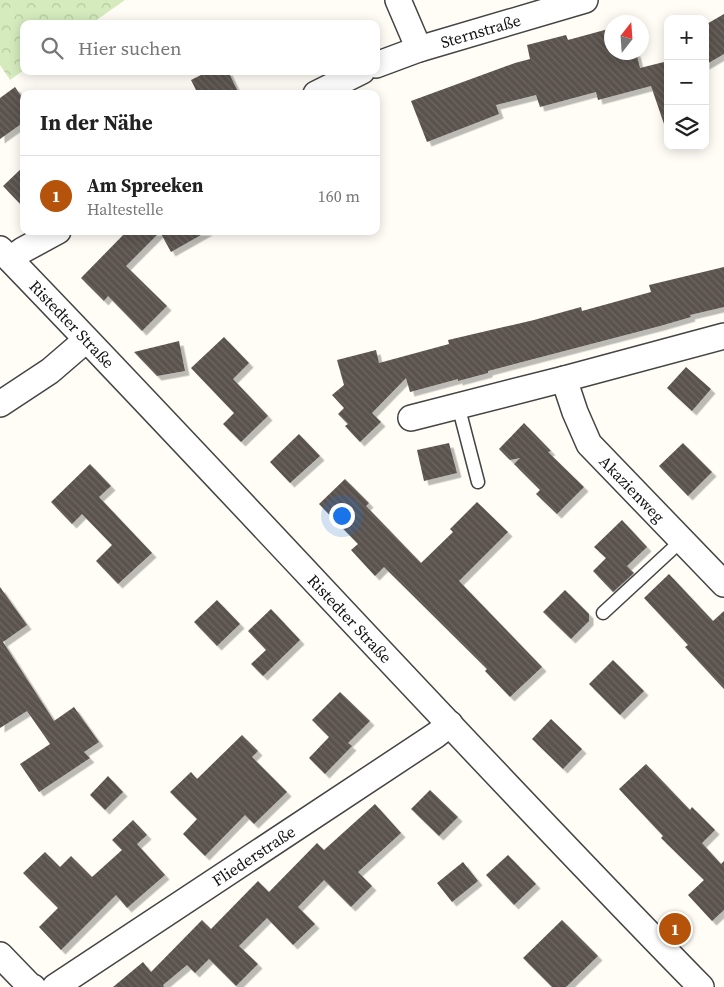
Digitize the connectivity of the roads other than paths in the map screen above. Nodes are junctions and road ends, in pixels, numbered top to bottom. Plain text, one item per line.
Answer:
1 (398, 0) edge
2 (585, 0) edge
3 (419, 49) junction
4 (380, 63) edge
5 (354, 75) edge
6 (324, 90) edge
7 (51, 235) edge
8 (5, 254) edge
9 (724, 336) edge
10 (86, 340) junction
11 (564, 379) junction
12 (0, 404) edge
13 (458, 406) junction
14 (411, 418) dead end
15 (478, 482) dead end
16 (682, 540) junction
17 (724, 584) edge
18 (603, 613) dead end
19 (450, 724) junction
20 (0, 955) edge
21 (33, 987) edge
22 (55, 987) edge
23 (701, 987) edge

1 - 3 street
2 - 3 street, Sternstraße
3 - 4 street, Sternstraße
5 - 6 street
7 - 8 street
8 - 10 street, Ristedter Straße
9 - 11 street
10 - 12 street
10 - 19 street, Ristedter Straße
11 - 13 street
11 - 16 street, Akazienweg
13 - 14 street
13 - 15 lane
16 - 17 street, Akazienweg
16 - 18 lane
19 - 22 street, Fliederstraße
19 - 23 street, Ristedter Straße
20 - 21 street

